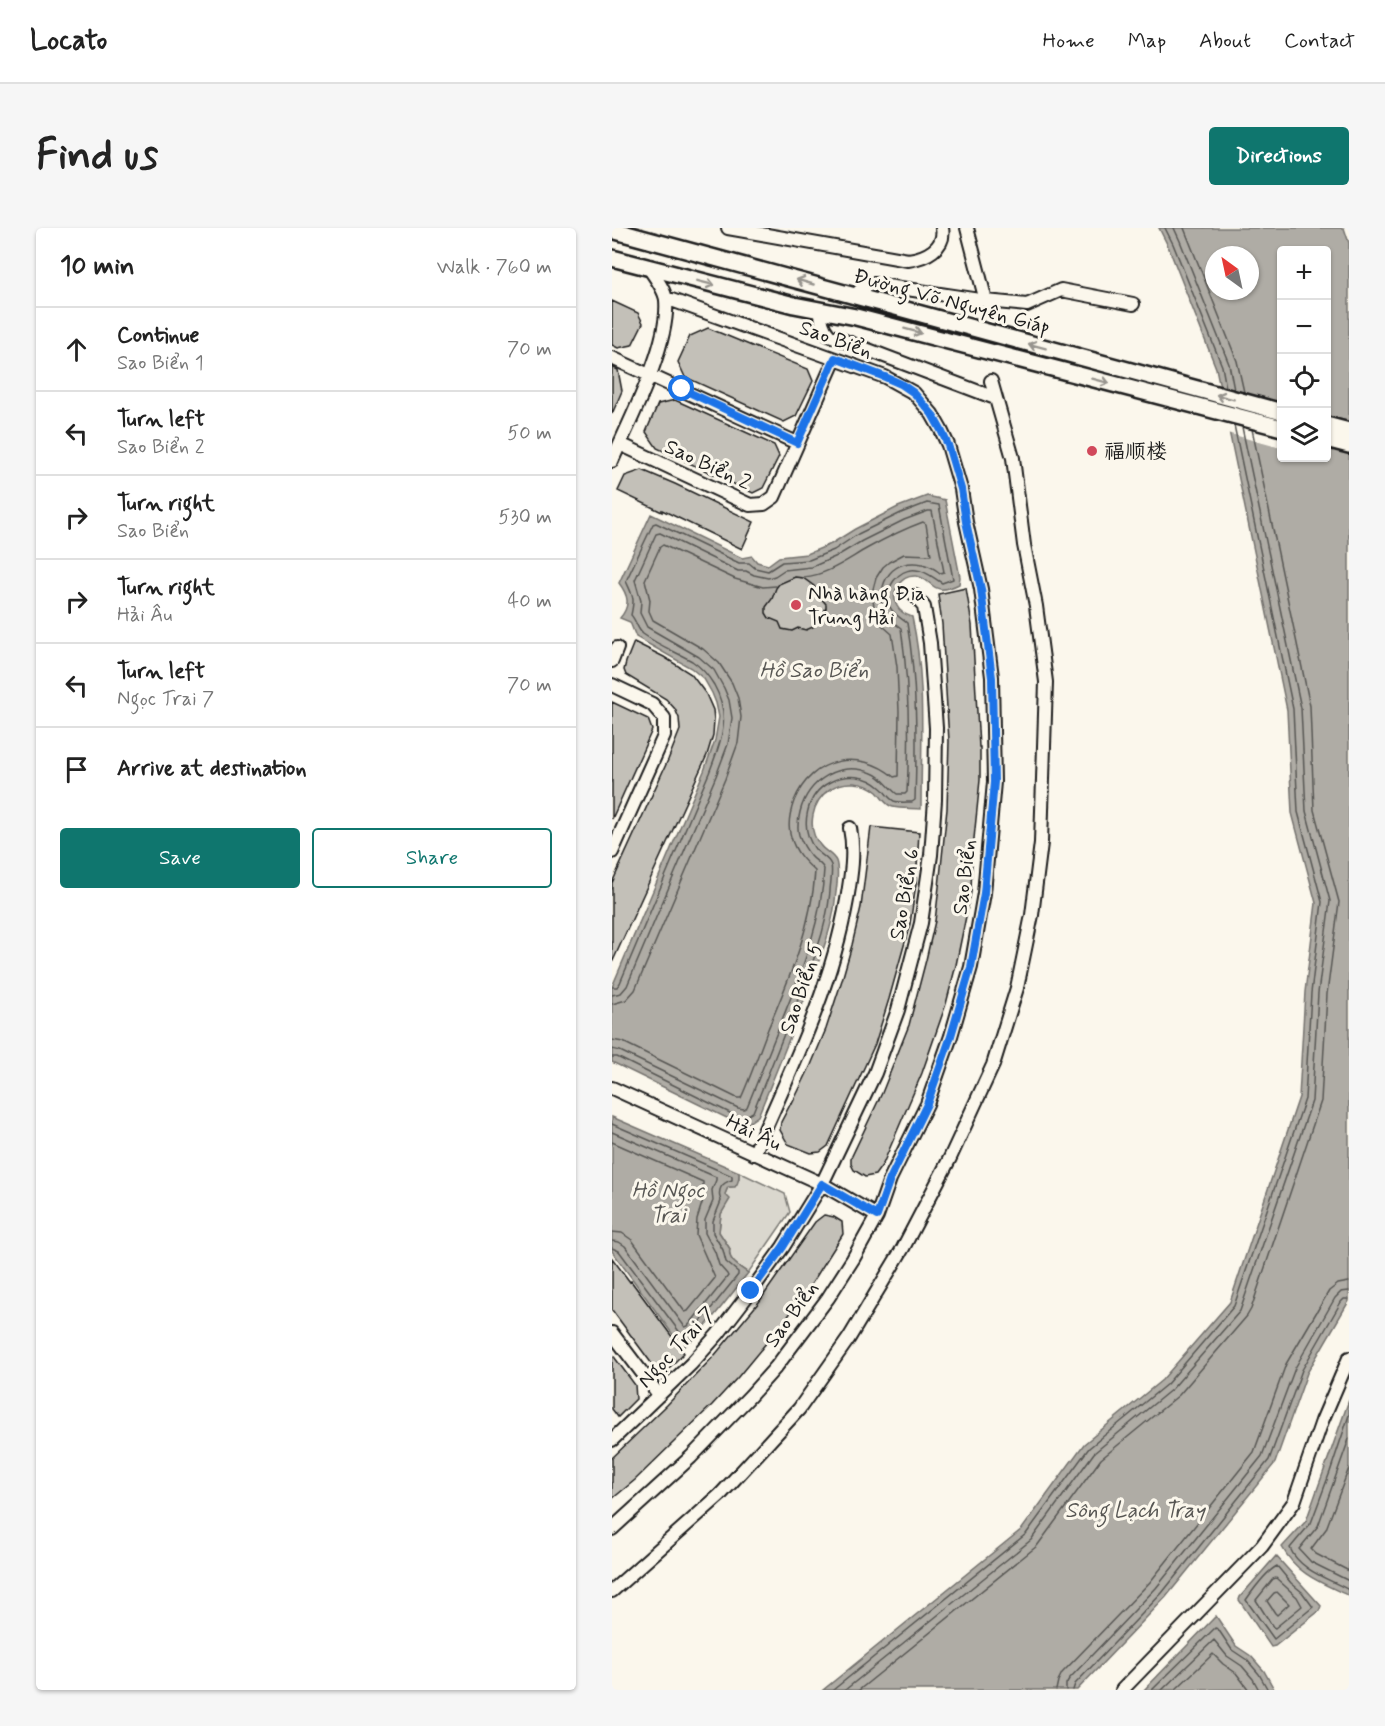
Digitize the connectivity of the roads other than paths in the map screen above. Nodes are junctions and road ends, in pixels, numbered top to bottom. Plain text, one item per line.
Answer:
1 (728, 228) edge
2 (942, 228) edge
3 (967, 228) edge
4 (612, 230) edge
5 (647, 234) edge
6 (612, 258) edge
7 (649, 268) junction
8 (666, 298) junction
9 (858, 298) junction
10 (986, 301) junction
11 (1133, 304) dead end
12 (821, 310) junction
13 (612, 358) edge
14 (835, 358) junction
15 (650, 374) junction
16 (991, 381) dead end
17 (995, 398) junction
18 (1277, 411) edge
19 (1331, 426) edge
20 (1277, 427) edge
21 (1349, 431) edge
22 (1331, 441) edge
23 (797, 443) junction
24 (620, 444) junction
25 (1349, 445) edge
26 (612, 460) edge
27 (915, 596) dead end
28 (617, 648) dead end
29 (612, 662) edge
30 (612, 685) edge
31 (850, 828) dead end
32 (612, 852) edge
33 (612, 1088) edge
34 (754, 1154) junction
35 (822, 1184) junction
36 (877, 1216) junction
37 (612, 1333) edge
38 (1349, 1358) edge
39 (659, 1395) junction
40 (612, 1440) edge
41 (612, 1529) edge
42 (612, 1591) edge
43 (1122, 1690) edge

1 - 2 street
3 - 10 street
4 - 5 main road, Đường Võ Nguyên Giáp
5 - 7 main road
9 -> 5 main road, Đường Võ Nguyên Giáp
6 - 7 main road, Đường Võ Nguyên Giáp
7 - 8 street
7 -> 12 main road, Đường Võ Nguyên Giáp
8 - 14 street, Sao Biển
8 - 15 street
9 - 10 street
18 -> 9 main road, Đường Võ Nguyên Giáp
10 - 11 street
12 - 17 street
12 -> 20 main road, Đường Võ Nguyên Giáp
13 - 15 street
14 - 23 street, Sao Biển 2
14 - 36 street, Sao Biển
15 - 23 street
15 - 24 street
16 - 17 street
17 - 42 street
19 - 21 main road
22 - 25 main road
23 - 24 street, Sao Biển 2
24 - 26 street
27 - 35 street, Sao Biển 6
28 - 29 street
30 - 32 street
31 - 34 street, Sao Biển 5
33 - 34 street, Hải Âu
34 - 35 street, Hải Âu
35 - 36 street, Hải Âu
35 - 39 street, Ngọc Trai 7
36 - 41 street, Sao Biển
37 - 39 street
38 - 43 street
39 - 40 street, Ngọc Trai 7

